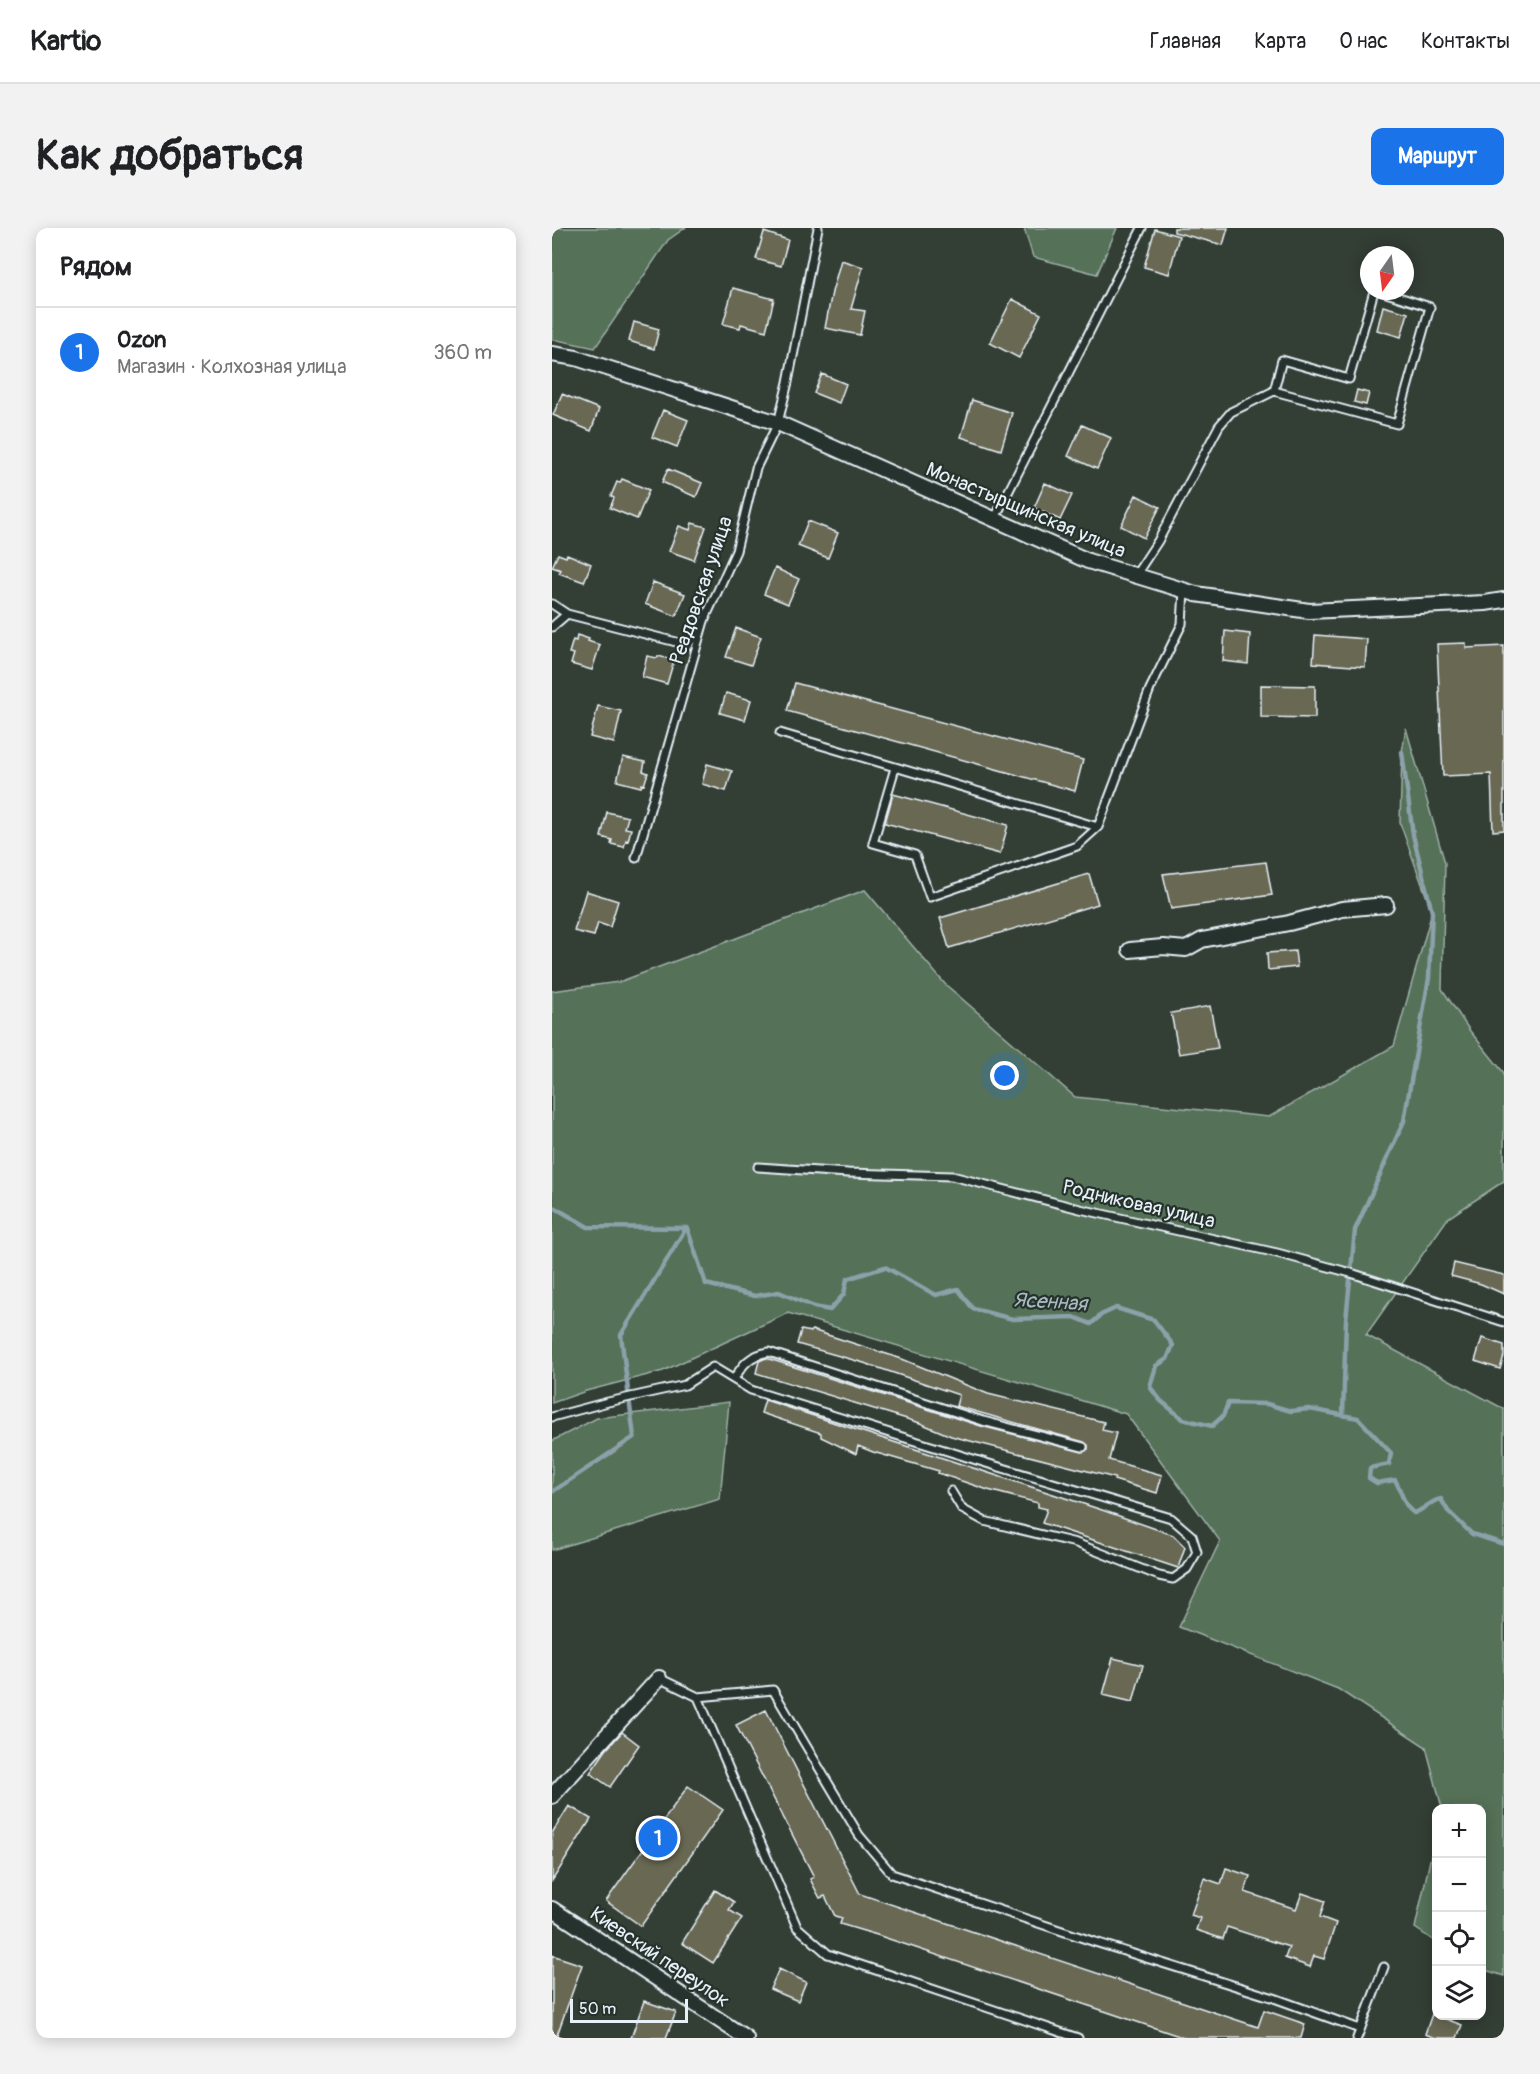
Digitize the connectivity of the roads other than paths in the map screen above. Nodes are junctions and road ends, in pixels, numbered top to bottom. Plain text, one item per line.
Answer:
1 (818, 228) edge
2 (1142, 228) edge
3 (1371, 300) edge
4 (1408, 300) edge
5 (552, 354) edge
6 (1274, 391) junction
7 (778, 423) junction
8 (994, 520) junction
9 (1135, 576) junction
10 (1184, 591) junction
11 (1504, 600) edge
12 (552, 604) edge
13 (567, 614) junction
14 (704, 621) junction
15 (552, 627) edge
16 (780, 733) dead end
17 (895, 768) junction
18 (1098, 827) junction
19 (636, 858) dead end
20 (1386, 905) dead end
21 (1131, 950) dead end
22 (758, 1167) dead end
23 (1504, 1322) edge
24 (734, 1379) junction
25 (552, 1417) edge
26 (1083, 1447) dead end
27 (951, 1491) dead end
28 (658, 1678) joint
29 (698, 1697) junction
30 (552, 1796) edge
31 (552, 1909) edge
32 (1384, 1967) dead end
33 (1360, 2029) junction
34 (740, 2036) edge
35 (1078, 2038) edge
36 (1357, 2038) edge

1 - 7 lane, Реадовская улица
2 - 8 lane
3 - 6 lane
4 - 6 lane
5 - 7 street, Монастырщинская улица
6 - 9 lane
7 - 8 street, Монастырщинская улица
7 - 14 lane, Реадовская улица
8 - 9 street, Монастырщинская улица
9 - 10 street, Монастырщинская улица
10 - 11 street, Монастырщинская улица
10 - 18 lane
12 - 13 lane
13 - 14 lane
13 - 15 lane
14 - 19 lane, Реадовская улица
16 - 17 lane
17 - 18 lane
17 - 18 lane
20 - 21 street
22 - 23 lane, Родниковая улица
24 - 25 lane
24 - 26 lane
24 - 27 lane
28 - 29 lane
28 - 30 street
29 - 33 lane
29 - 35 lane
31 - 34 street, Киевский переулок
32 - 33 lane
33 - 36 lane

